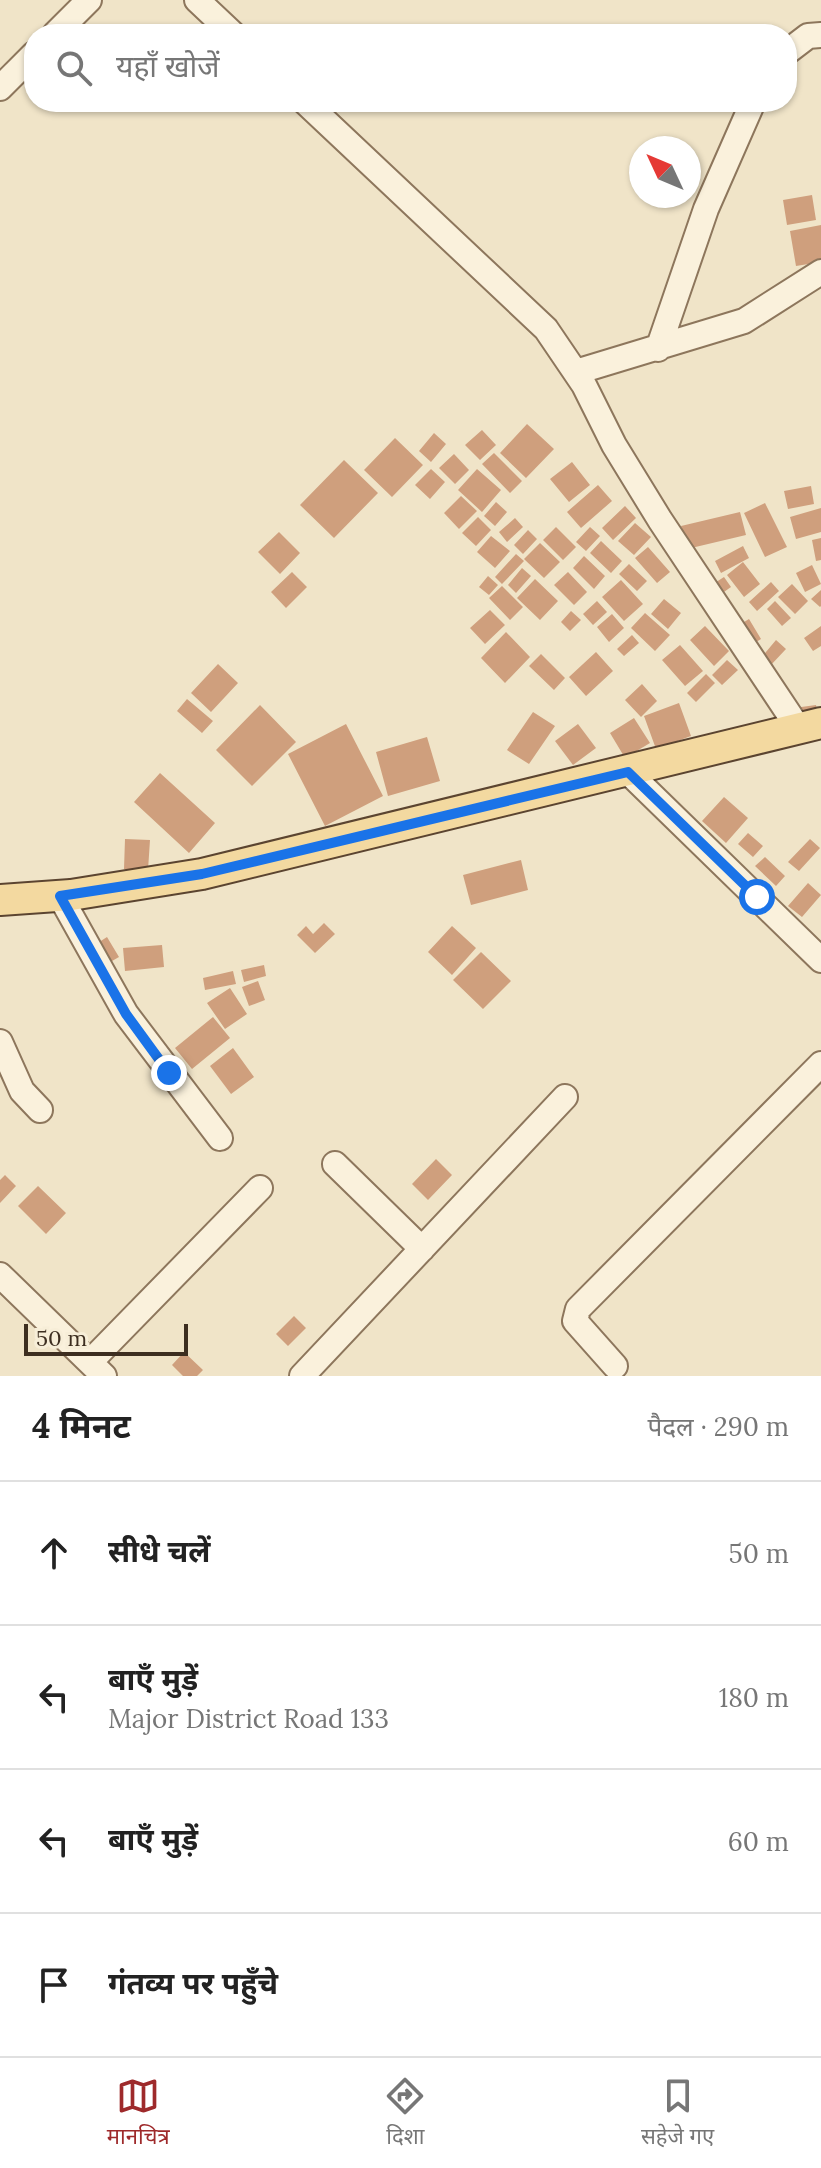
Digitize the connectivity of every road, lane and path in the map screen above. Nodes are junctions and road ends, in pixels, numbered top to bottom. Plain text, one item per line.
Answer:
1 (89, 0) edge
2 (197, 0) edge
3 (65, 24) edge
4 (222, 24) edge
5 (821, 35) edge
6 (797, 44) edge
7 (24, 62) edge
8 (3, 78) edge
9 (316, 112) edge
10 (749, 112) edge
11 (821, 272) edge
12 (658, 349) junction
13 (576, 372) junction
14 (810, 726) edge
15 (628, 772) junction
16 (60, 896) junction
17 (0, 900) edge
18 (821, 960) edge
19 (0, 1042) edge
20 (821, 1064) edge
21 (565, 1097) dead end
22 (40, 1110) dead end
23 (220, 1138) dead end
24 (335, 1164) dead end
25 (260, 1188) dead end
26 (422, 1249) junction
27 (0, 1275) edge
28 (615, 1366) dead end
29 (97, 1369) edge
30 (302, 1376) edge

1 - 3 street
2 - 4 street
5 - 6 street
7 - 8 street
9 - 13 street
10 - 12 street
11 - 12 street
12 - 13 street
13 - 14 street
14 - 15 main road
15 - 16 main road
15 - 18 street
16 - 17 main road
16 - 23 street
19 - 22 street
20 - 28 street
21 - 26 street
24 - 26 street
25 - 29 street
26 - 30 street
27 - 29 street

